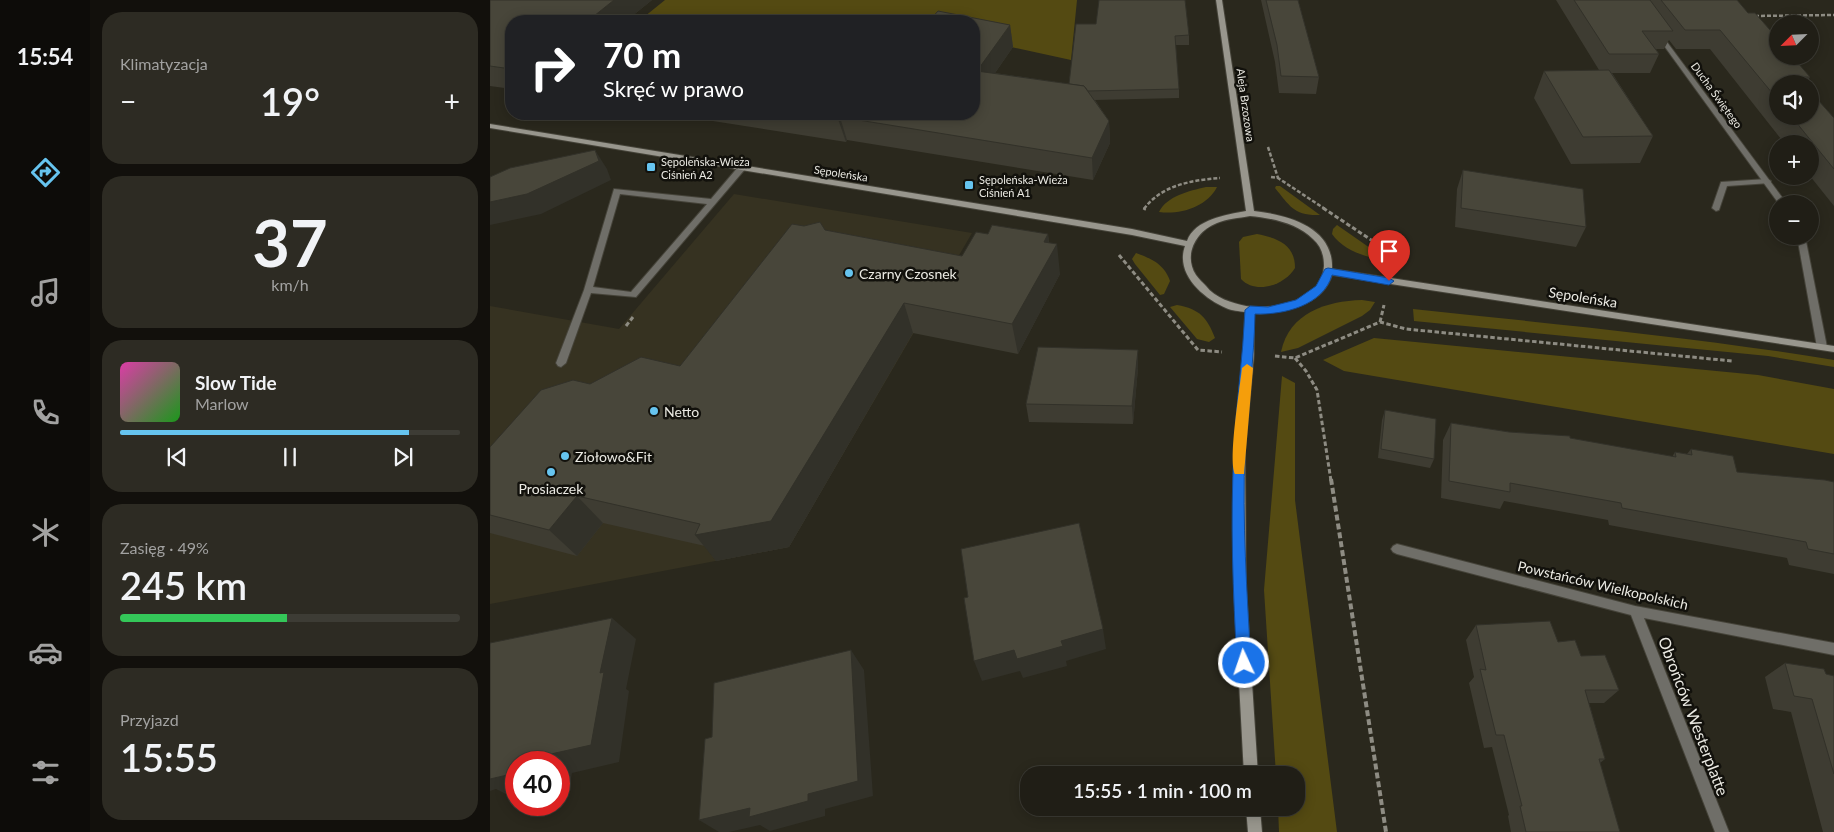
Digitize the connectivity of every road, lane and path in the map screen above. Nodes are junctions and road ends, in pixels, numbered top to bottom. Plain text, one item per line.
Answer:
1 (1219, 0) edge
2 (1834, 15) edge
3 (1748, 16) edge
4 (1654, 28) edge
5 (490, 126) edge
6 (742, 168) junction
7 (1211, 178) dead end
8 (1278, 178) dead end
9 (1767, 182) junction
10 (1776, 195) edge
11 (713, 202) junction
12 (1716, 208) dead end
13 (1144, 209) dead end
14 (1250, 213) junction
15 (1188, 244) junction
16 (1803, 245) edge
17 (1394, 255) dead end
18 (1119, 256) dead end
19 (1328, 271) junction
20 (588, 290) junction
21 (1250, 310) junction
22 (1822, 347) junction
23 (1834, 349) edge
24 (1198, 350) dead end
25 (1739, 361) dead end
26 (561, 363) dead end
27 (1397, 549) dead end
28 (1635, 611) junction
29 (1834, 648) edge
30 (1250, 766) edge
31 (1254, 816) edge
32 (1255, 832) edge
33 (1386, 832) edge
34 (1722, 832) edge

1 - 14 street, Aleja Brzozowa
2 - 3 path
4 - 9 street, Ducha Świętego
5 - 6 street, Sępoleńska
6 - 11 street
6 - 15 street, Sępoleńska
7 - 13 path
8 - 17 path
9 - 10 street, Ducha Świętego
9 - 12 street
11 - 20 street
11 - 20 street
14 - 15 street
14 - 19 street
15 - 21 street
16 - 22 street
18 - 24 path
19 - 21 street
19 - 22 street, Sępoleńska
20 - 26 street
21 - 30 street
22 - 23 street, Sępoleńska
25 - 33 path
27 - 28 street, Powstańców Wielkopolskich
28 - 29 street, Powstańców Wielkopolskich
28 - 34 street, Obrońców Westerplatte
31 - 32 street

